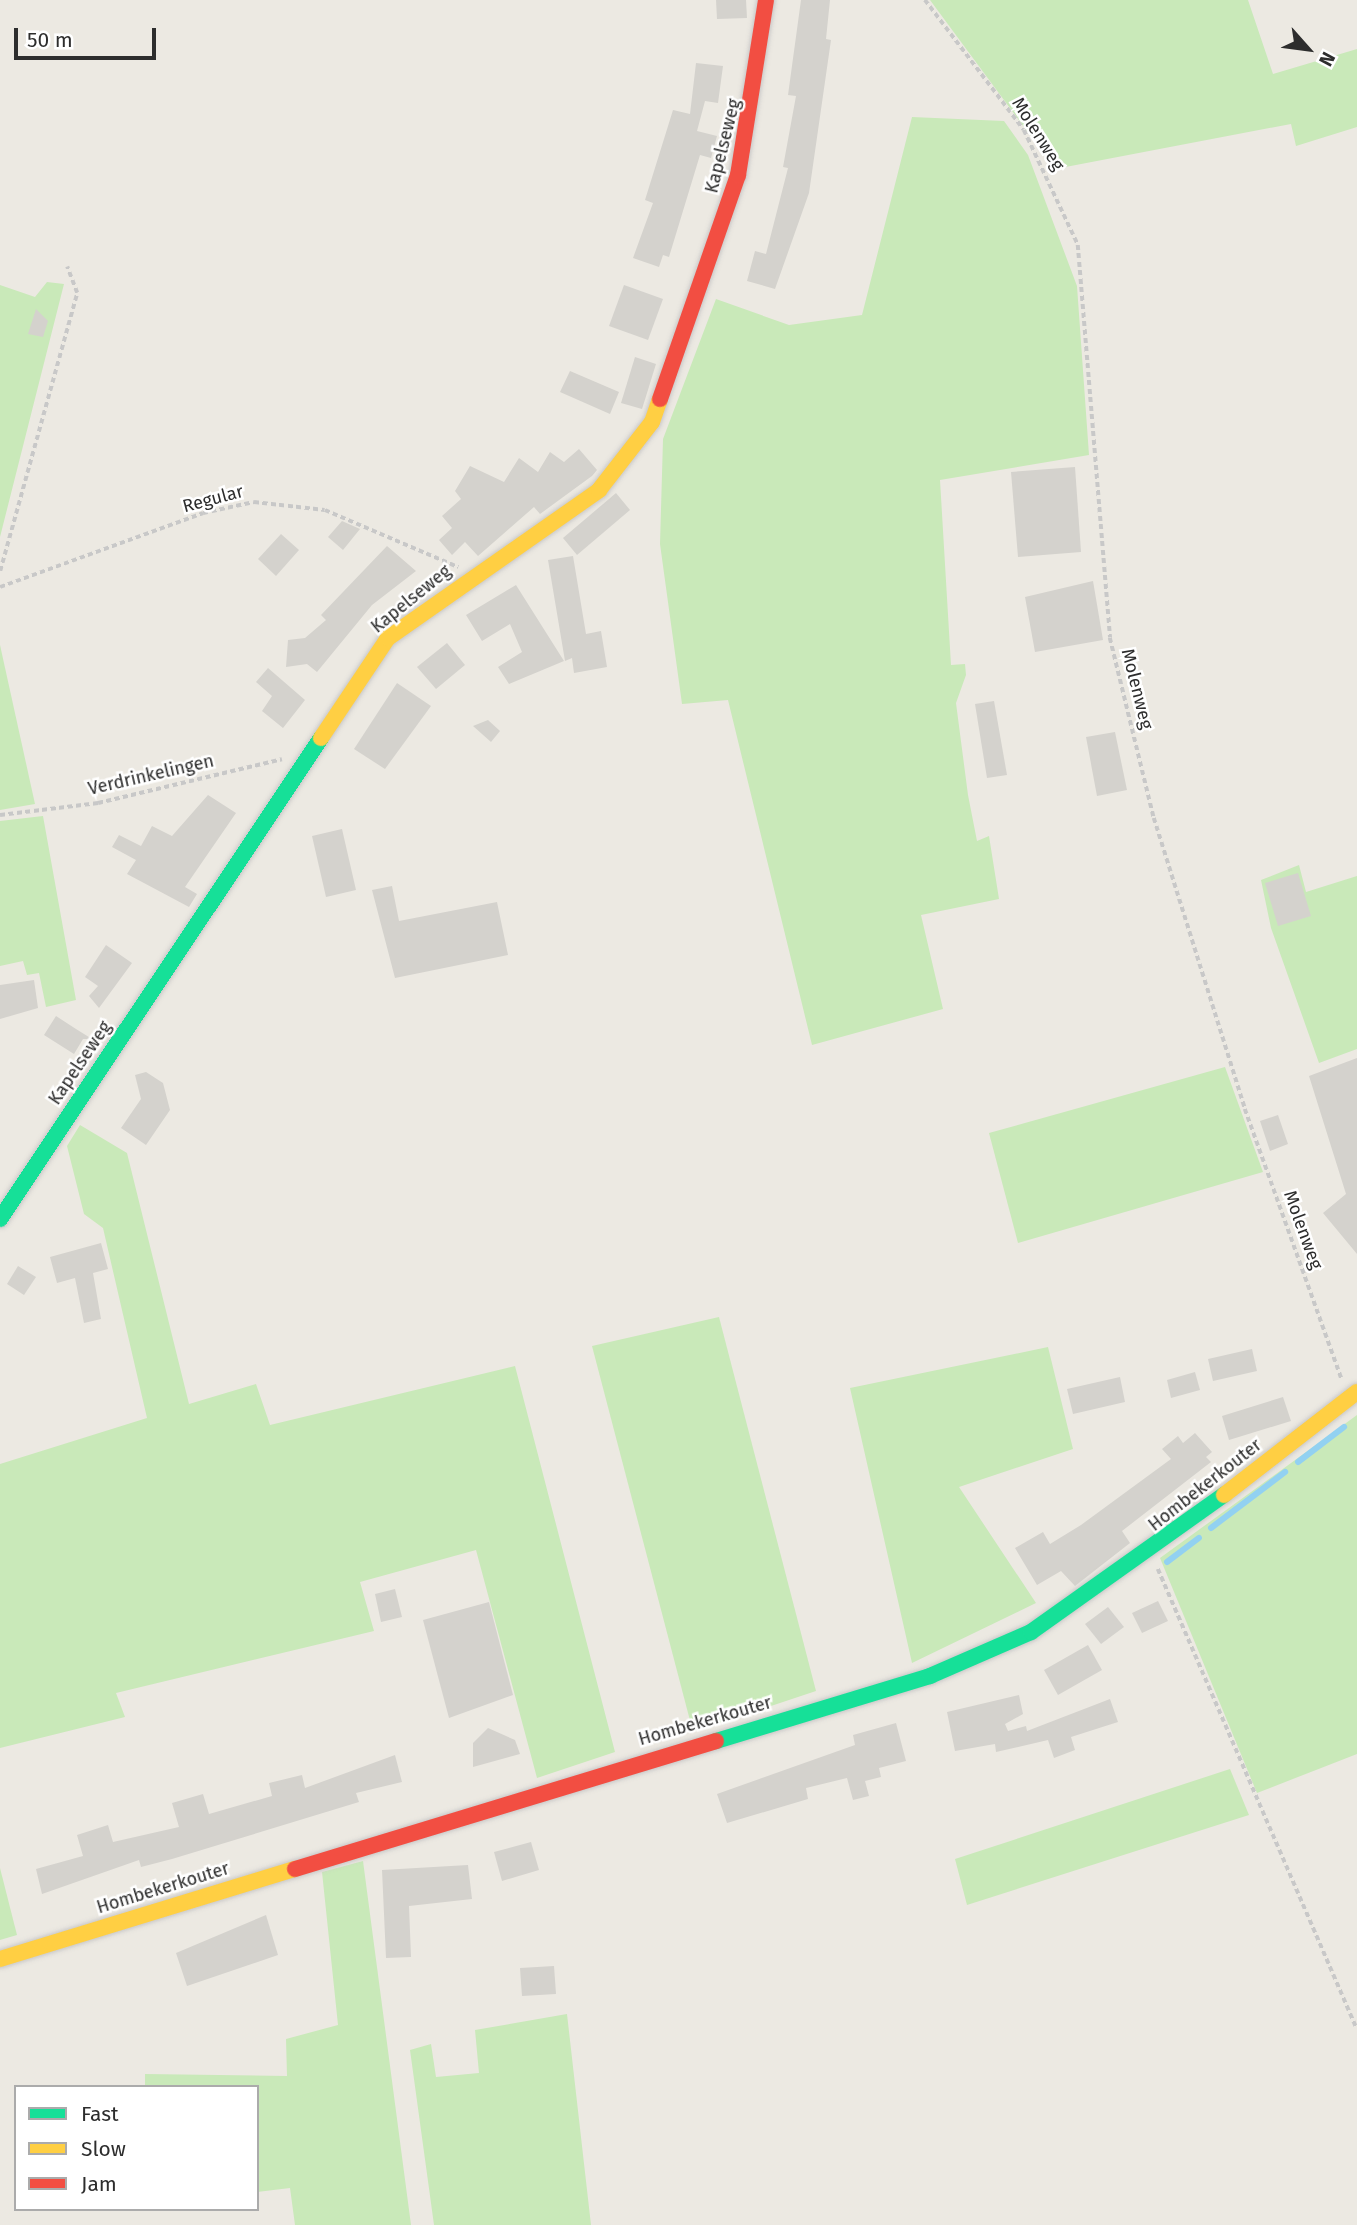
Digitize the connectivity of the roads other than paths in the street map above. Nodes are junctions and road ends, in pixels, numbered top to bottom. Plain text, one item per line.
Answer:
1 (766, 0) edge
2 (0, 1219) edge
3 (1353, 1395) edge
4 (0, 1959) edge

1 - 2 street, Kapelseweg
3 - 4 street, Hombekerkouter

